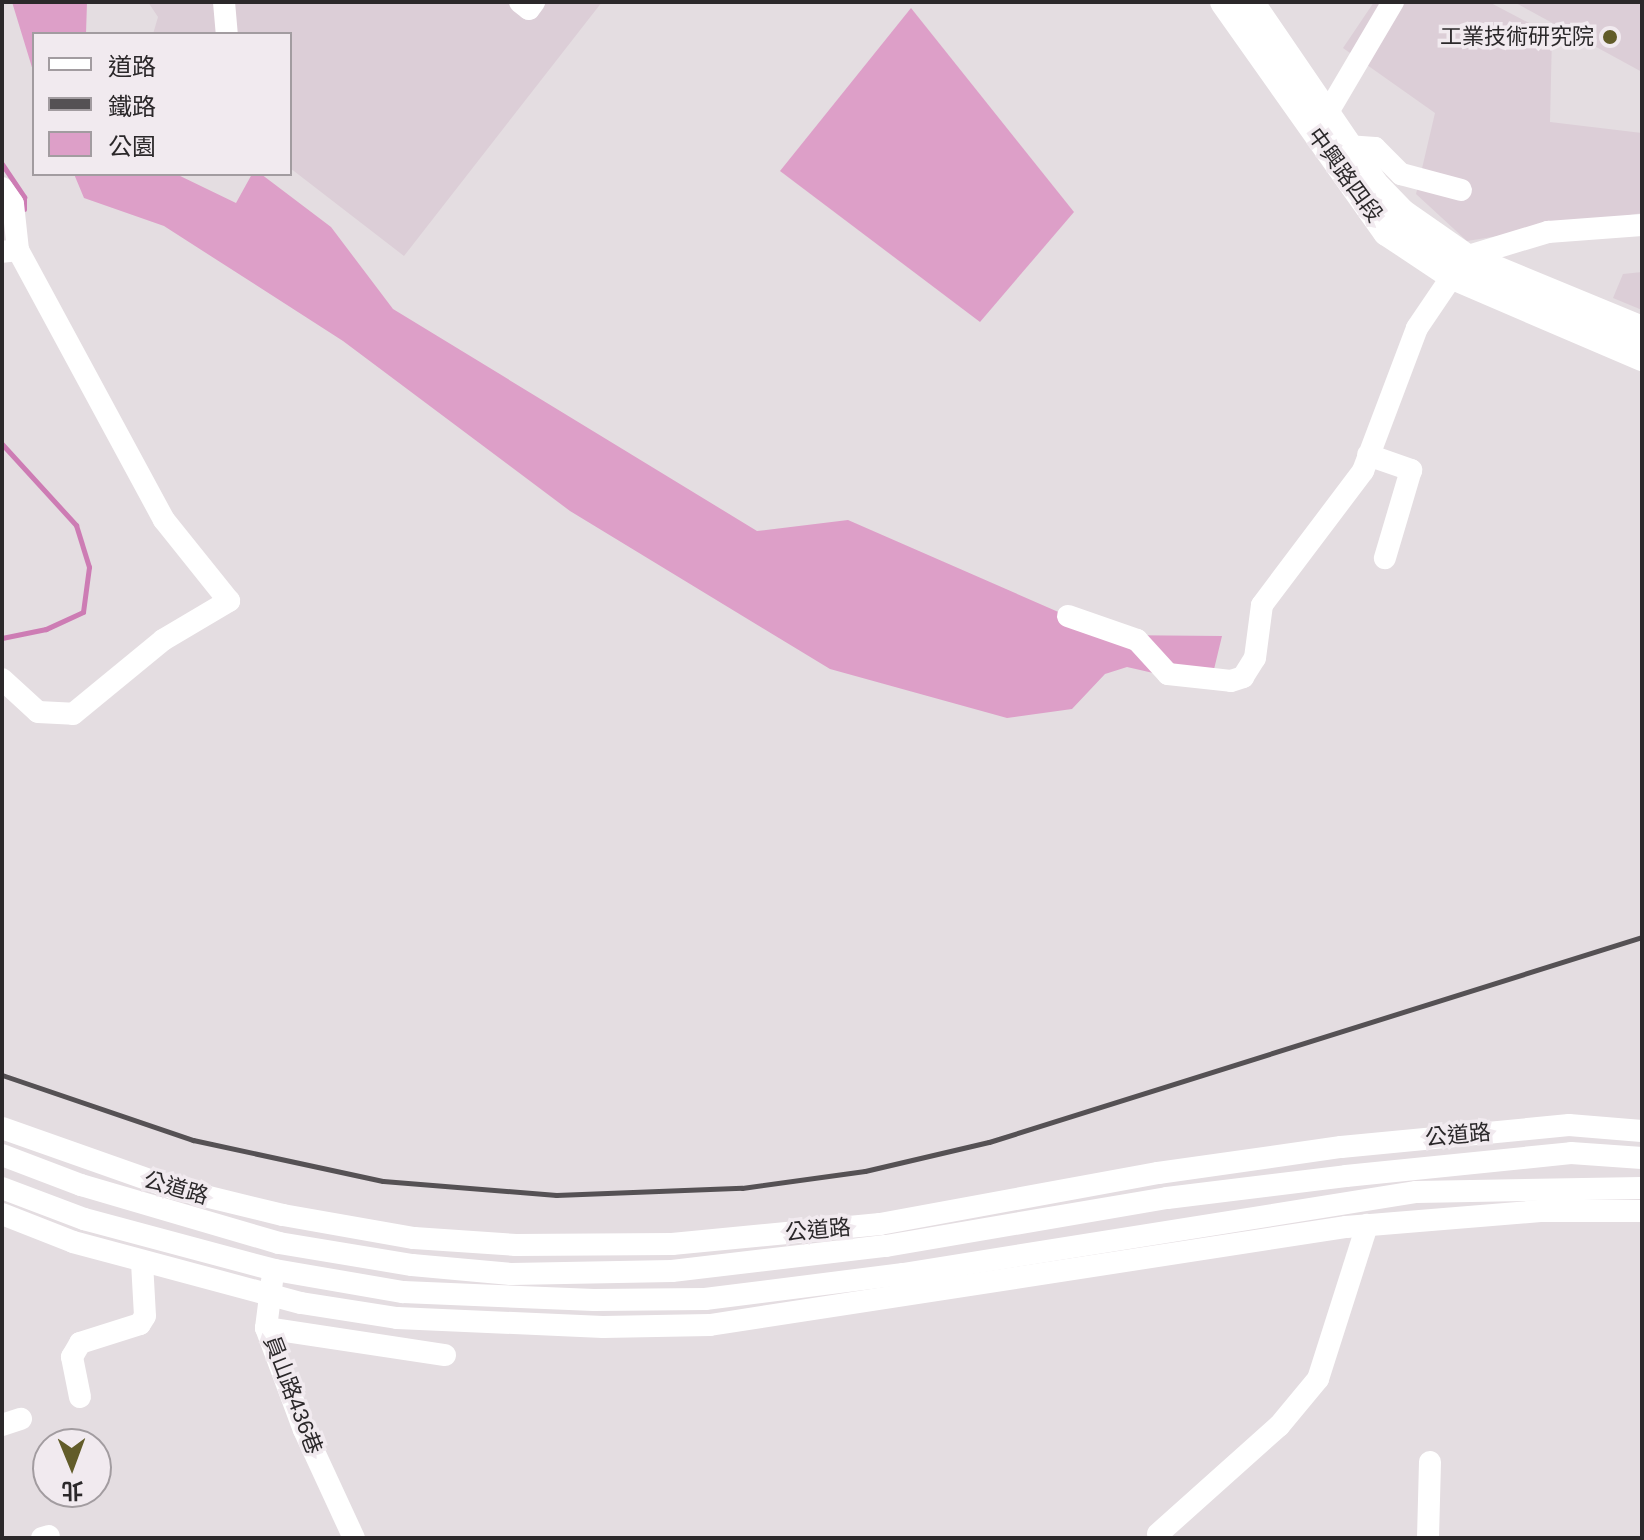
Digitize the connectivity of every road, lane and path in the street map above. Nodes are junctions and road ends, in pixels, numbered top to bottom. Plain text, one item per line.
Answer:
1 (224, 2) edge
2 (1224, 2) edge
3 (1250, 2) edge
4 (1393, 2) edge
5 (227, 32) edge
6 (1330, 138) junction
7 (2, 188) edge
8 (1461, 190) dead end
9 (1642, 225) edge
10 (10, 251) edge
11 (1459, 266) junction
12 (1642, 330) edge
13 (1642, 357) edge
14 (1368, 455) junction
15 (1385, 558) dead end
16 (1068, 616) dead end
17 (2, 679) edge
18 (2, 1128) edge
19 (1642, 1131) edge
20 (2, 1155) edge
21 (1642, 1158) edge
22 (2, 1188) edge
23 (1642, 1188) edge
24 (1615, 1199) junction
25 (1541, 1201) junction
26 (284, 1206) junction
27 (1642, 1211) edge
28 (2, 1214) edge
29 (1367, 1225) junction
30 (279, 1243) junction
31 (142, 1262) junction
32 (275, 1270) junction
33 (268, 1295) junction
34 (266, 1328) junction
35 (445, 1355) dead end
36 (80, 1397) dead end
37 (1430, 1462) dead end
38 (1158, 1534) dead end
39 (354, 1538) edge
40 (1428, 1538) edge

1 - 5 street
2 - 6 main road, 中興路四段
3 - 6 main road, 中興路四段
4 - 6 street
6 - 8 street
6 - 11 main road, 中興路四段
7 - 10 street
9 - 11 street
10 - 17 street
11 - 12 main road, 中興路四段
11 - 13 main road, 中興路四段
11 - 14 street
14 - 15 street
14 - 16 street
18 - 26 street, 公道路
19 - 26 street, 公道路
20 - 30 street, 公道路
21 - 30 street, 公道路
22 - 32 street
23 - 24 street
24 - 25 street
24 - 25 street
24 - 27 street
25 - 29 street
25 - 32 street
26 - 30 street, 員山路436巷
28 - 31 street
29 - 33 street
29 - 38 street
30 - 32 street, 員山路436巷
31 - 33 street
31 - 36 street
32 - 33 street, 員山路436巷
33 - 34 street, 員山路436巷
34 - 35 street
34 - 39 street, 員山路436巷
37 - 40 street

